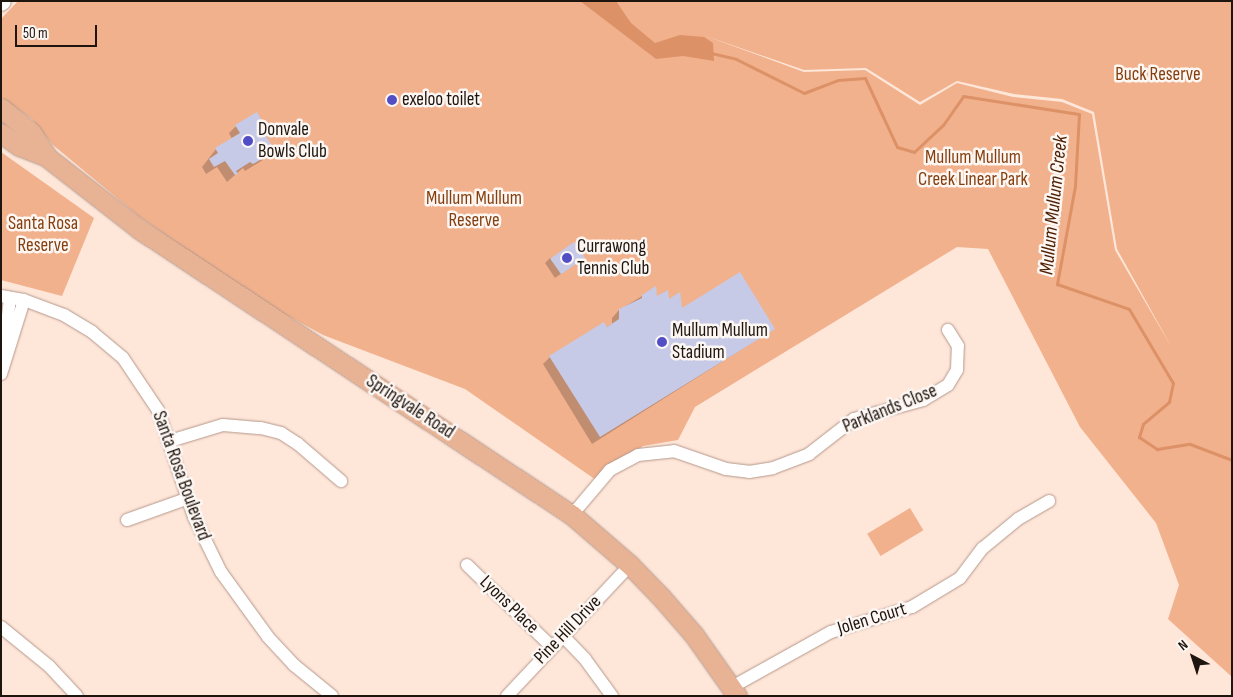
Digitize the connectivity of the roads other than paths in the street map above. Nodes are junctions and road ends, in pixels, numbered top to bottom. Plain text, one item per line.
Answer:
1 (1, 108) edge
2 (1, 133) edge
3 (47, 157) junction
4 (6, 297) edge
5 (24, 300) junction
6 (948, 330) dead end
7 (2, 368) edge
8 (170, 440) junction
9 (341, 481) dead end
10 (186, 499) junction
11 (1049, 501) dead end
12 (572, 515) junction
13 (127, 520) dead end
14 (467, 565) dead end
15 (630, 565) junction
16 (1, 627) edge
17 (562, 635) junction
18 (551, 646) junction
19 (734, 692) edge
20 (77, 696) edge
21 (332, 696) edge
22 (507, 696) edge
23 (612, 696) edge

1 - 3 main road, Springvale Road
2 - 3 main road, Springvale Road
3 - 12 main road, Springvale Road
4 - 5 street, Santa Rosa Boulevard
4 - 7 street
5 - 7 street
5 - 8 street, Santa Rosa Boulevard
6 - 12 street, Parklands Close
8 - 9 street
8 - 10 street, Santa Rosa Boulevard
10 - 13 street
10 - 21 street, Santa Rosa Boulevard
11 - 19 street, Jolen Court
12 - 15 main road, Springvale Road
14 - 18 street, Lyons Place
15 - 17 street, Pine Hill Drive
15 - 19 main road, Springvale Road
16 - 20 street
17 - 18 street, Pine Hill Drive
17 - 23 street
18 - 22 street, Pine Hill Drive

